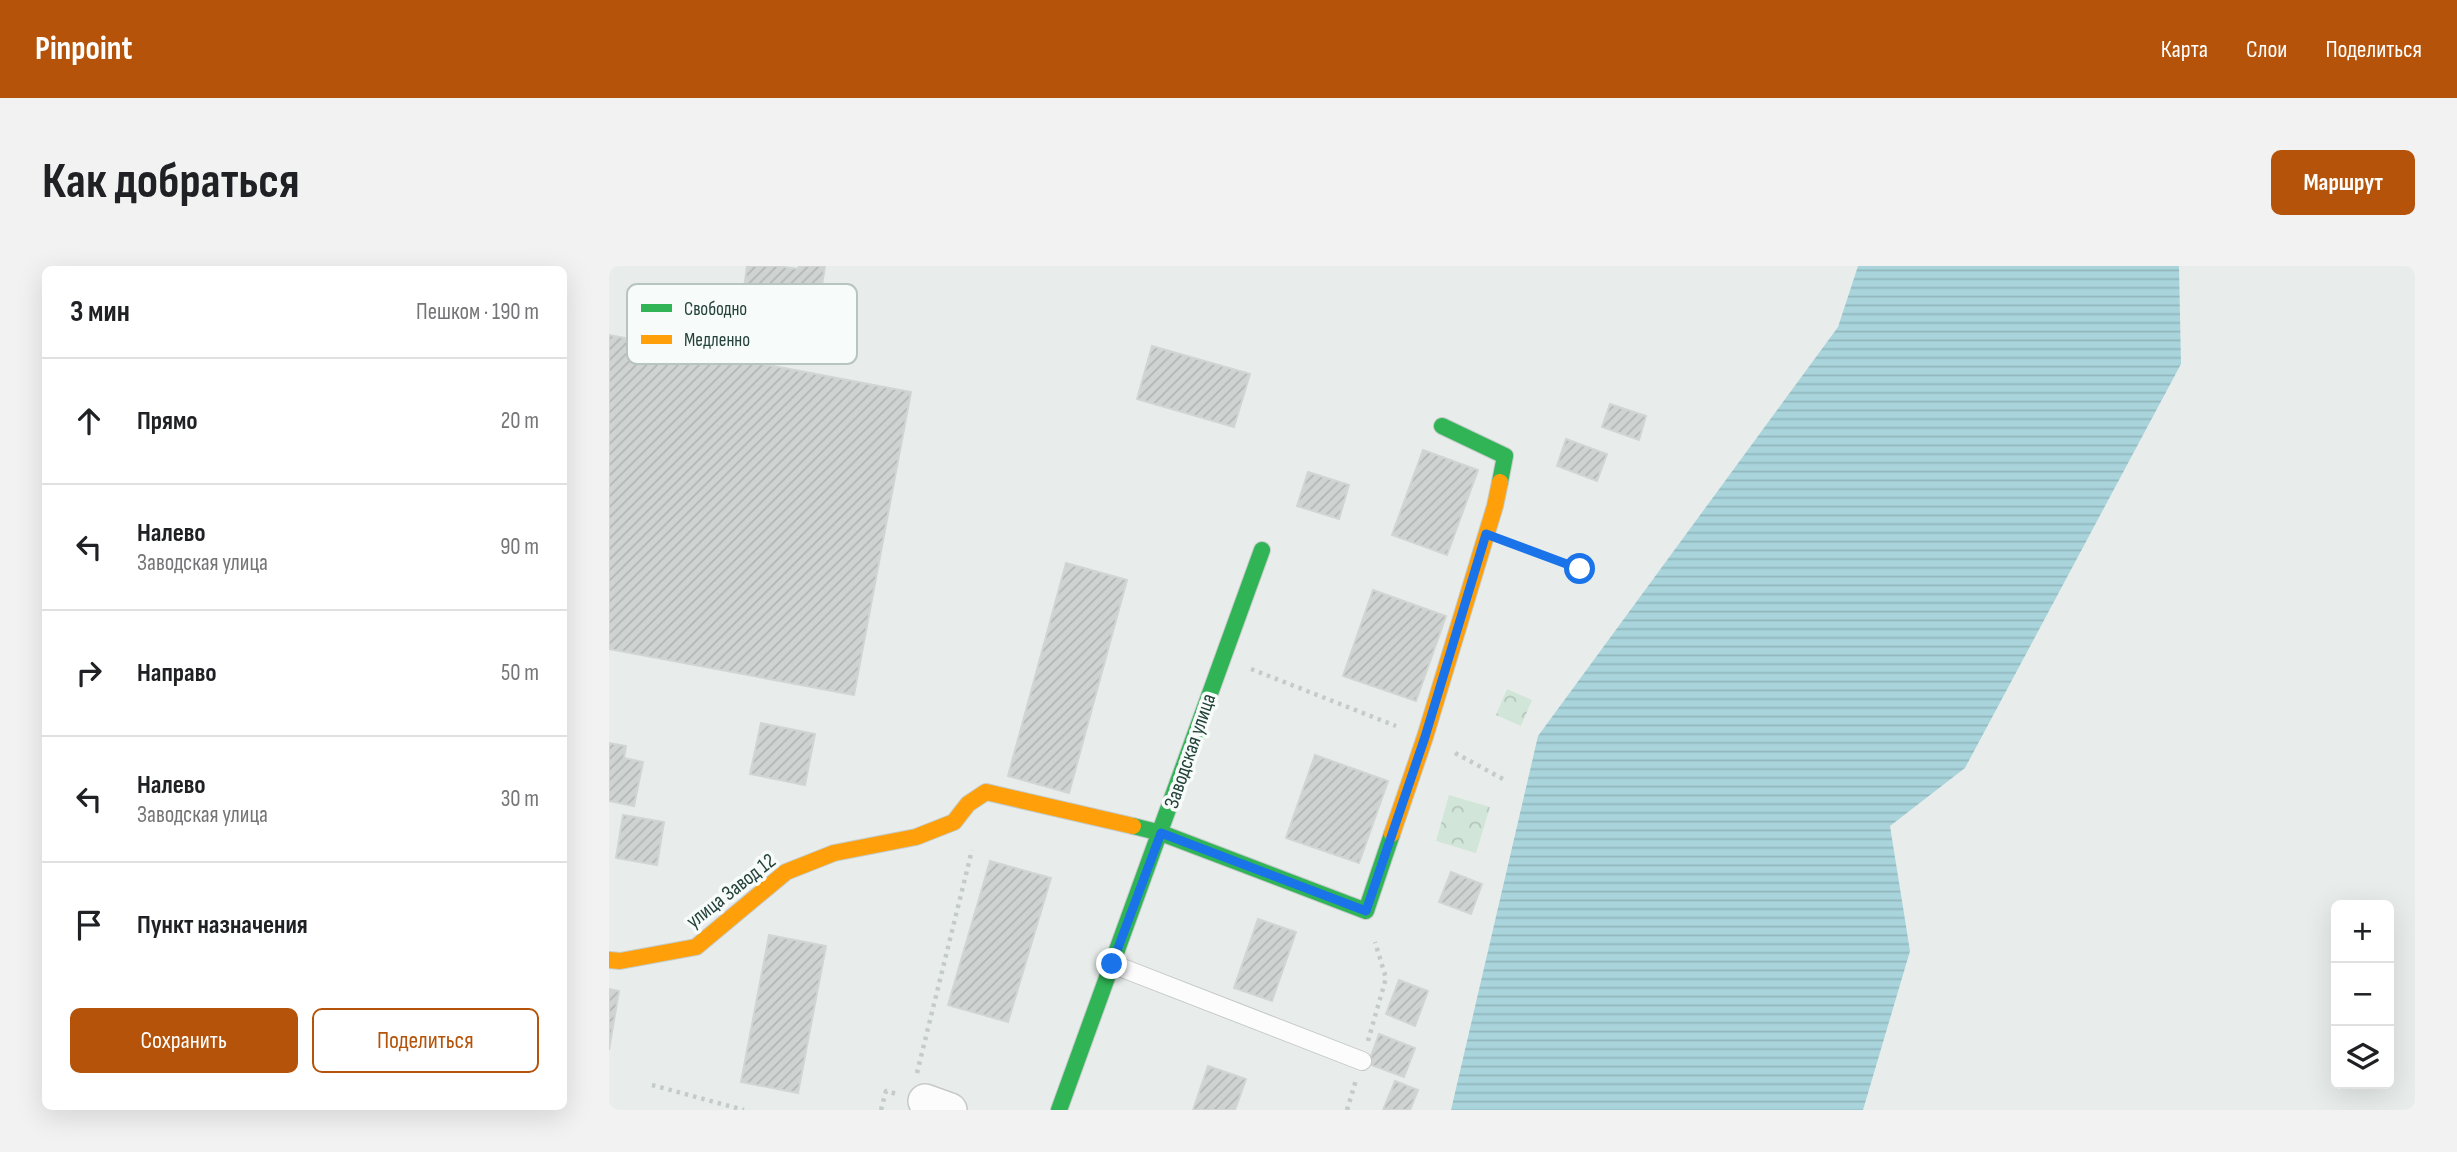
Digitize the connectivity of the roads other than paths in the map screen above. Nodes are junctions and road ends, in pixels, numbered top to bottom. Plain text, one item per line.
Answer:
1 (1442, 426) dead end
2 (1262, 550) dead end
3 (1161, 833) junction
4 (609, 960) edge
5 (1112, 964) junction
6 (1361, 1061) road end
7 (1059, 1110) edge

1 - 3 street
2 - 3 street, Заводская улица
3 - 4 street, улица Завод 12
3 - 5 street, Заводская улица
5 - 6 lane
5 - 7 street, Заводская улица

